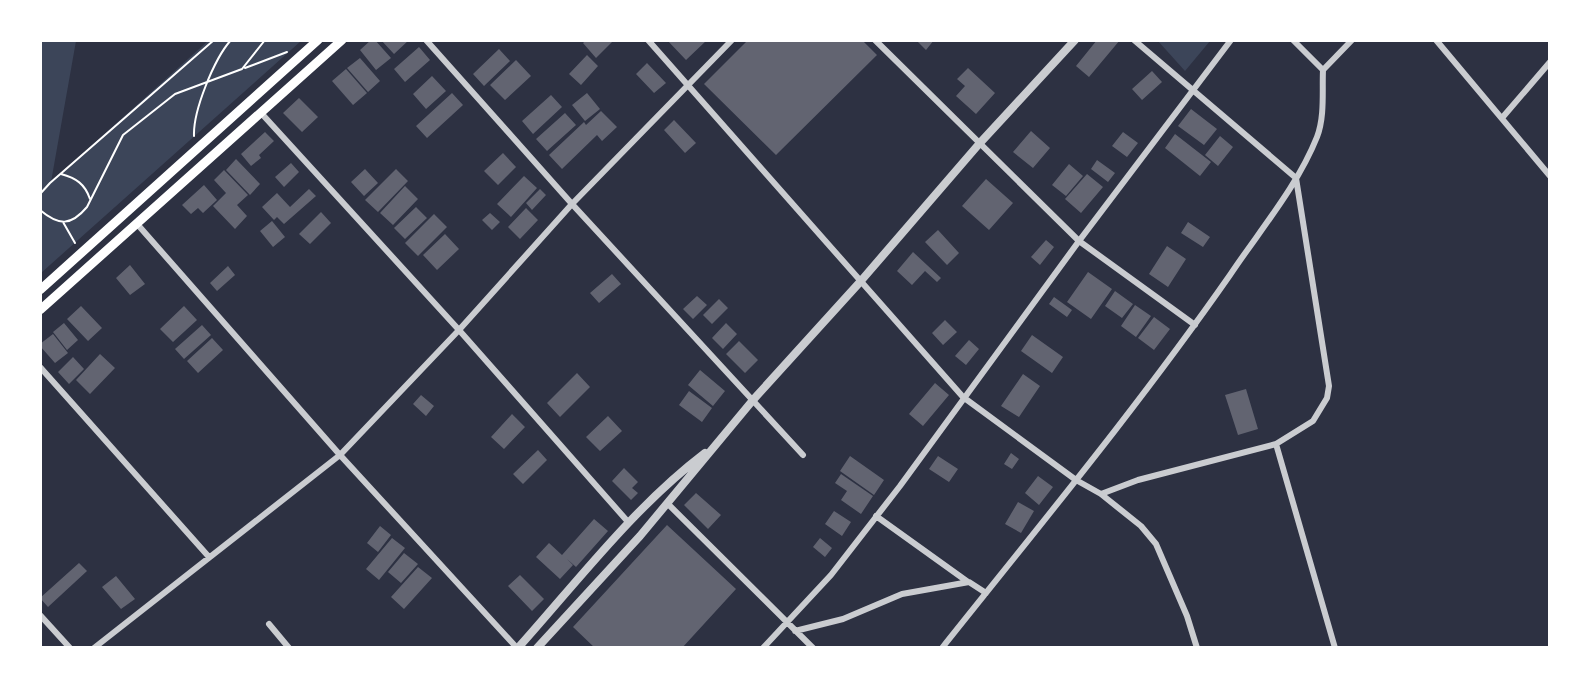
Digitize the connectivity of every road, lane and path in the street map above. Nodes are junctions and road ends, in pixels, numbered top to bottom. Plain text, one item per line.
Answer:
1 (214, 40) edge
2 (231, 40) edge
3 (265, 40) edge
4 (318, 40) edge
5 (342, 40) edge
6 (426, 40) edge
7 (648, 40) edge
8 (732, 40) edge
9 (875, 40) edge
10 (1075, 40) edge
11 (1134, 40) edge
12 (1231, 40) edge
13 (1293, 40) edge
14 (1352, 40) edge
15 (1437, 40) edge
16 (309, 48) junction
17 (1550, 62) edge
18 (243, 69) junction
19 (1323, 69) junction
20 (207, 82) junction
21 (688, 86) junction
22 (1192, 92) junction
23 (262, 114) junction
24 (1502, 118) junction
25 (979, 144) junction
26 (195, 151) junction
27 (61, 174) junction
28 (1550, 176) edge
29 (1296, 178) junction
30 (40, 194) edge
31 (90, 200) junction
32 (572, 204) junction
33 (40, 210) edge
34 (63, 222) junction
35 (138, 225) junction
36 (1079, 241) junction
37 (83, 252) junction
38 (860, 282) junction
39 (40, 290) edge
40 (40, 310) edge
41 (1195, 325) junction
42 (459, 330) junction
43 (40, 367) edge
44 (963, 397) junction
45 (753, 400) junction
46 (716, 444) junction
47 (1276, 444) junction
48 (340, 455) junction
49 (803, 455) dead end
50 (1076, 480) junction
51 (1101, 494) junction
52 (668, 504) junction
53 (876, 516) junction
54 (629, 523) junction
55 (209, 557) junction
56 (969, 582) junction
57 (986, 593) junction
58 (40, 615) edge
59 (787, 623) junction
60 (269, 624) dead end
61 (795, 631) junction
62 (70, 648) edge
63 (93, 648) edge
64 (289, 648) edge
65 (518, 648) edge
66 (537, 648) edge
67 (763, 648) edge
68 (813, 648) edge
69 (942, 648) edge
70 (1197, 648) edge
71 (1335, 648) edge

1 - 27 path
2 - 20 path
3 - 18 path
4 - 16 main road
5 - 23 main road
6 - 32 street
7 - 21 street
8 - 21 street
9 - 25 street
10 - 25 street
11 - 22 street
12 - 22 street
13 - 19 street
14 - 19 street
15 - 24 street
16 - 18 path
16 - 26 main road
17 - 24 street
18 - 20 path
19 - 29 street
20 - 26 path
20 - 31 path
21 - 32 street
21 - 38 street
22 - 29 street
22 - 36 street
23 - 35 main road
23 - 42 street
24 - 28 street
25 - 36 street
25 - 38 street
26 - 37 main road
27 - 30 path
27 - 31 path
29 - 41 street
29 - 47 street
31 - 34 path
32 - 42 street
32 - 45 street
33 - 34 path
34 - 37 path
35 - 40 main road
35 - 48 street
36 - 41 street
36 - 44 street
37 - 39 main road
38 - 44 street
38 - 45 street
41 - 50 street
42 - 48 street
42 - 54 street
43 - 55 street
44 - 50 street
44 - 53 street
45 - 46 street
45 - 49 street
46 - 52 street
46 - 54 street
47 - 51 street
47 - 71 street
48 - 55 street
48 - 65 street
50 - 51 street
50 - 57 street
51 - 70 street
52 - 59 street
52 - 66 street
53 - 56 street
53 - 59 street
54 - 65 street
55 - 63 street
56 - 57 street
56 - 61 street
57 - 69 street
58 - 62 street
59 - 61 street
59 - 67 street
60 - 64 street
61 - 68 street

